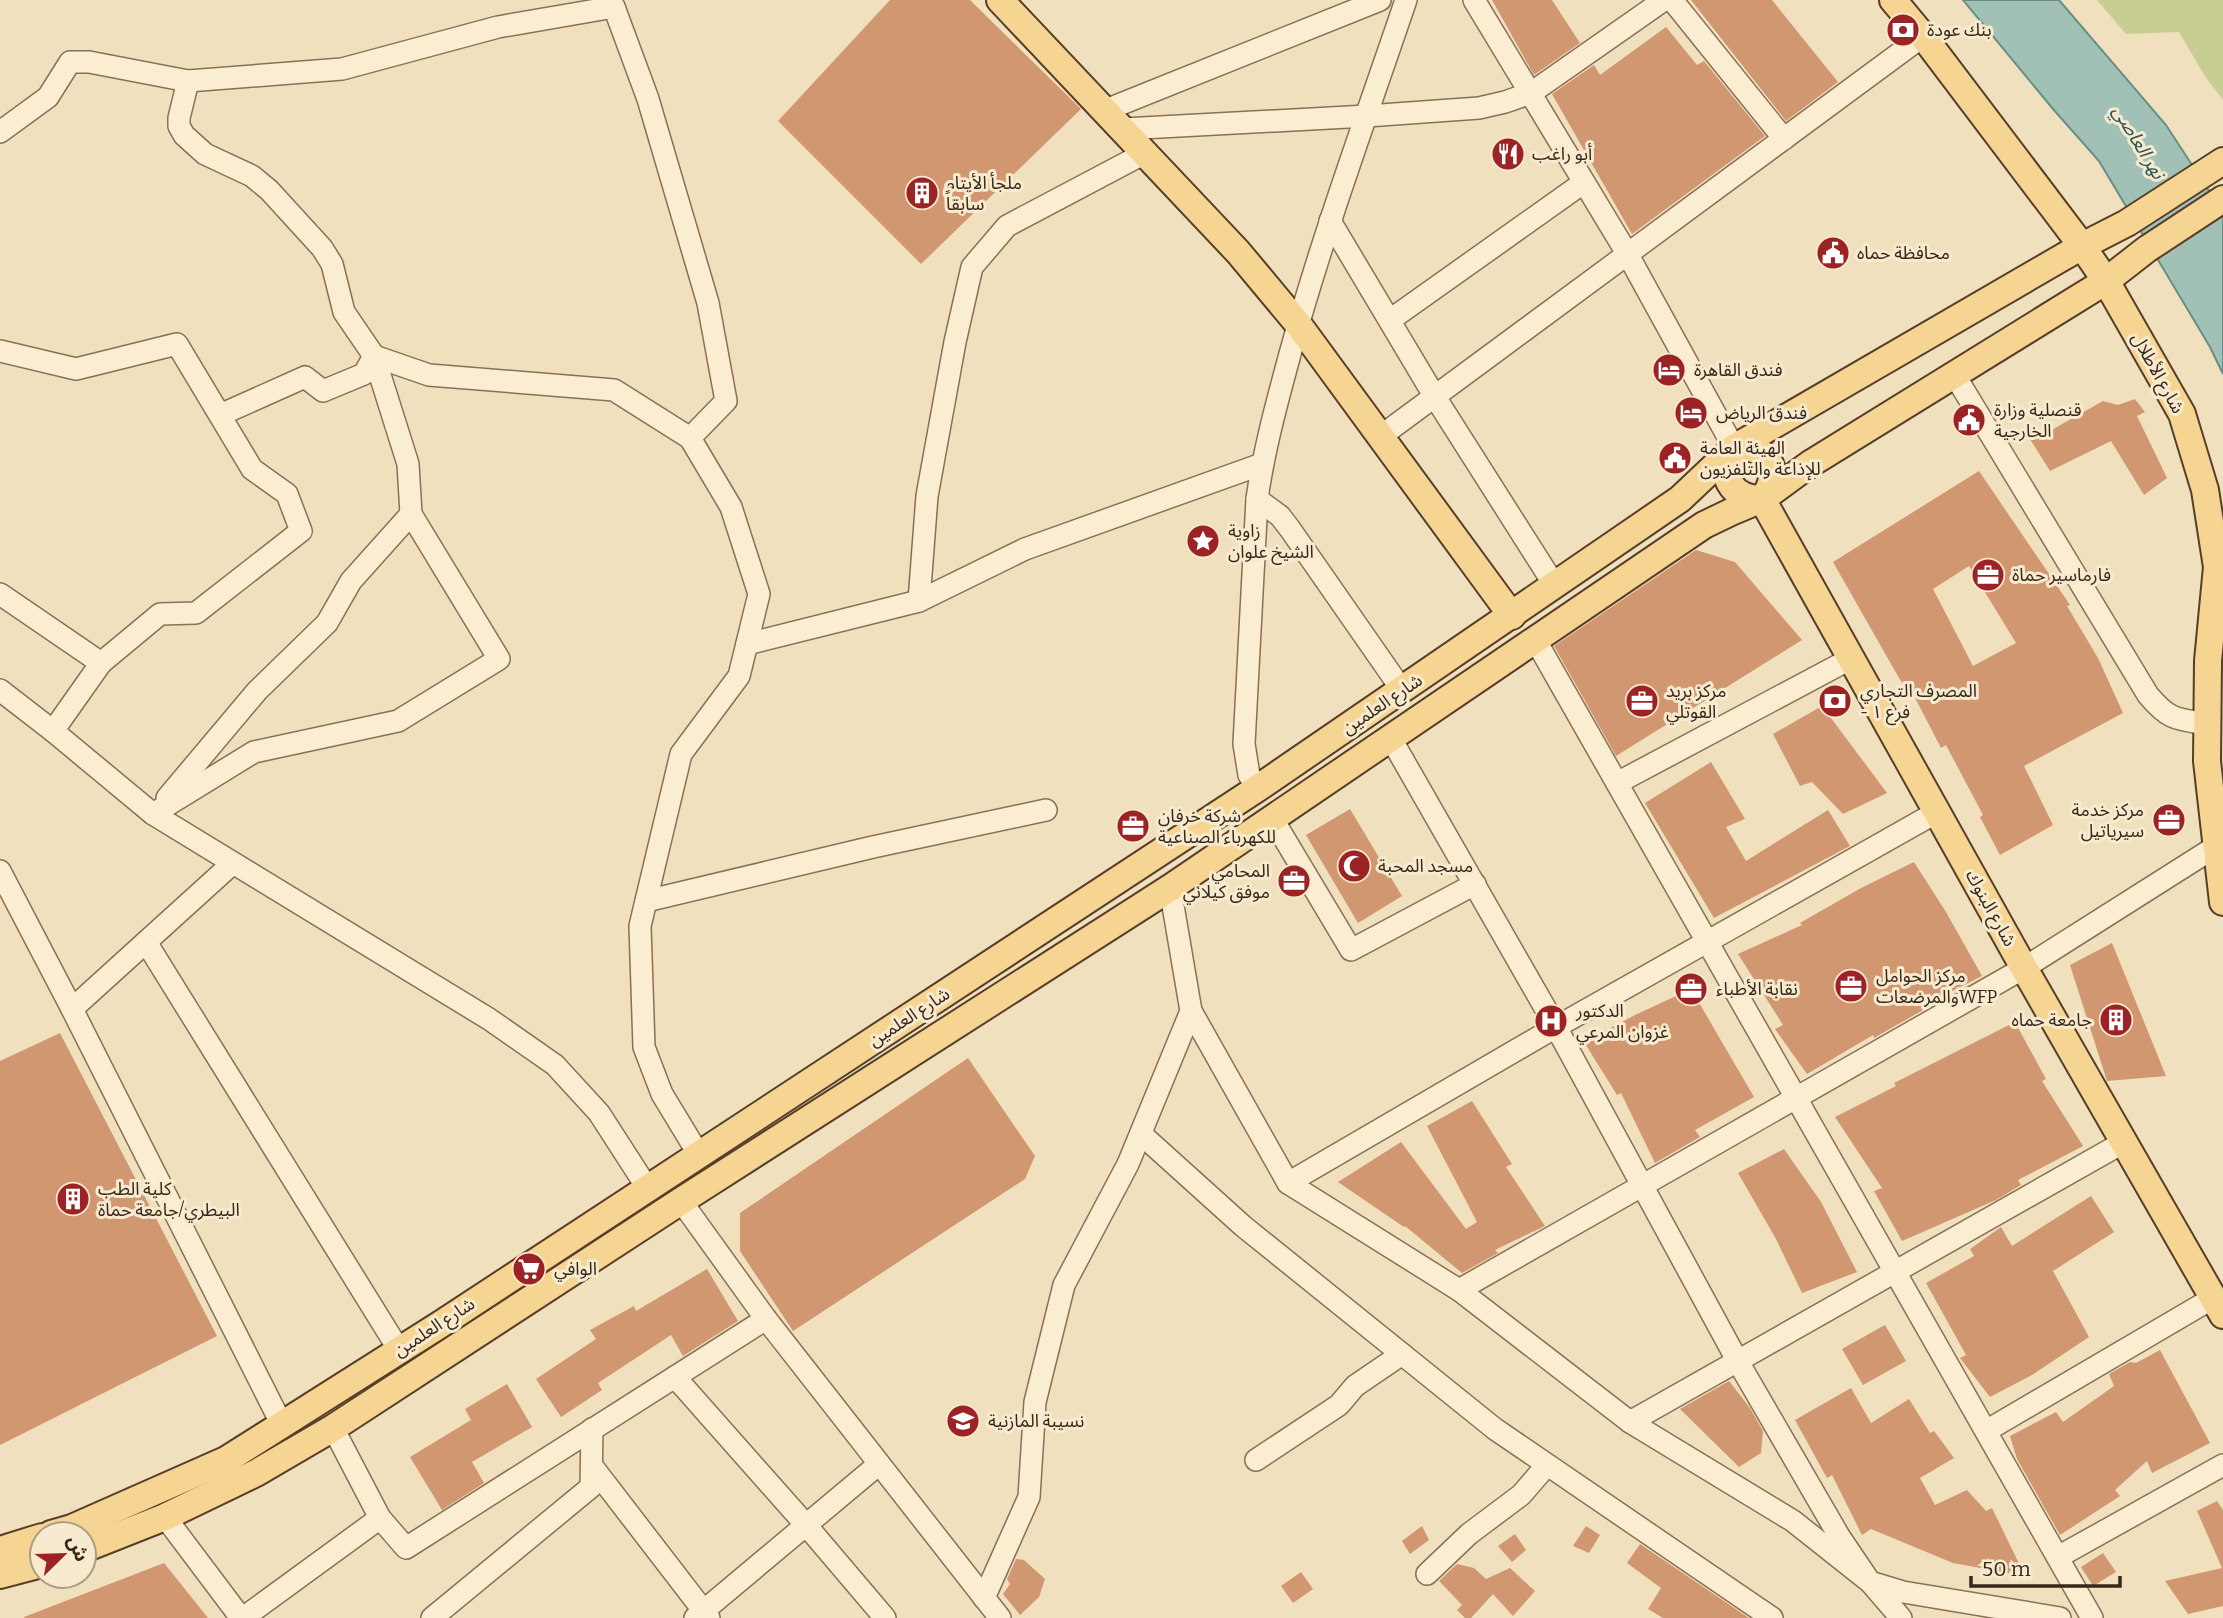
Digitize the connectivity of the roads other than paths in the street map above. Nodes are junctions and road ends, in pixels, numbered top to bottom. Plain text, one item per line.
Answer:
1 (1000, 0) edge
2 (1380, 0) edge
3 (1406, 0) edge
4 (1474, 0) edge
5 (1664, 0) edge
6 (1672, 0) edge
7 (1892, 0) edge
8 (611, 4) edge
9 (1923, 36) junction
10 (188, 81) junction
11 (1531, 93) junction
12 (1367, 116) junction
13 (1115, 120) junction
14 (0, 132) edge
15 (1784, 139) junction
16 (1145, 153) junction
17 (2223, 161) edge
18 (1583, 183) junction
19 (2223, 200) edge
20 (1329, 221) junction
21 (2082, 246) junction
22 (1628, 255) junction
23 (2106, 281) junction
24 (1390, 320) junction
25 (1298, 324) junction
26 (0, 351) edge
27 (374, 356) junction
28 (1954, 374) junction
29 (1435, 397) junction
30 (220, 415) junction
31 (1381, 436) junction
32 (690, 438) junction
33 (1734, 448) junction
34 (1262, 464) junction
35 (1257, 499) junction
36 (1762, 499) junction
37 (411, 514) junction
38 (1555, 586) junction
39 (0, 594) edge
40 (919, 601) junction
41 (1511, 616) junction
42 (1536, 641) junction
43 (747, 644) junction
44 (1850, 659) junction
45 (101, 663) junction
46 (0, 690) edge
47 (1402, 690) junction
48 (2207, 724) junction
49 (53, 731) junction
50 (1390, 737) junction
51 (1617, 783) junction
52 (1258, 788) junction
53 (1046, 810) dead end
54 (1937, 812) junction
55 (153, 814) junction
56 (1272, 818) junction
57 (2215, 847) junction
58 (233, 863) junction
59 (0, 871) edge
60 (1475, 884) junction
61 (1170, 888) junction
62 (646, 901) junction
63 (2223, 902) edge
64 (146, 942) junction
65 (1708, 942) junction
66 (2024, 968) junction
67 (72, 1009) junction
68 (1191, 1011) junction
69 (1556, 1027) junction
70 (1797, 1098) junction
71 (1141, 1134) junction
72 (2124, 1142) junction
73 (699, 1155) junction
74 (1288, 1183) junction
75 (1644, 1187) junction
76 (648, 1189) junction
77 (681, 1201) junction
78 (1895, 1272) junction
79 (1459, 1290) junction
80 (2218, 1306) edge
81 (766, 1319) junction
82 (399, 1350) junction
83 (1402, 1354) junction
84 (1737, 1360) junction
85 (675, 1377) junction
86 (1630, 1422) junction
87 (282, 1424) junction
88 (333, 1429) junction
89 (592, 1429) junction
90 (1986, 1431) junction
91 (1256, 1460) dead end
92 (879, 1464) junction
93 (1547, 1465) junction
94 (2223, 1465) edge
95 (592, 1466) junction
96 (165, 1517) junction
97 (380, 1518) junction
98 (90, 1520) edge
99 (806, 1525) junction
100 (28, 1541) edge
101 (98, 1543) edge
102 (0, 1550) edge
103 (2058, 1557) junction
104 (28, 1568) edge
105 (1427, 1574) dead end
106 (0, 1575) edge
107 (1870, 1582) junction
108 (984, 1598) junction
109 (441, 1615) edge
110 (702, 1616) edge
111 (242, 1618) edge
112 (885, 1618) edge
113 (1000, 1618) edge
114 (1772, 1618) edge
115 (1901, 1618) edge
116 (2060, 1618) edge
117 (2092, 1618) edge

1 - 13 main road
2 - 13 street
3 - 12 street
4 - 11 street
5 - 11 street
6 - 15 street
7 - 9 main road, شارع الأطلال
8 - 10 street
8 - 32 street
9 - 15 street
9 - 21 main road, شارع الأطلال
10 - 14 street
10 - 27 street
11 - 12 street
11 - 18 street
12 - 13 street
12 - 20 street
13 - 16 main road
15 - 22 street
16 - 25 main road
16 - 40 street
17 - 21 main road, شارع العلمين
18 - 22 street
18 - 24 street
19 - 23 main road, شارع العلمين
20 - 24 street
20 - 25 street
21 - 23 main road, شارع الأطلال
21 - 33 main road, شارع العلمين
22 - 29 street
22 - 33 street
23 - 28 main road, شارع العلمين
23 - 48 main road, شارع الأطلال
24 - 29 street
25 - 31 main road
25 - 34 street
26 - 30 street
27 - 30 street
27 - 32 street
27 - 37 street
28 - 36 main road, شارع العلمين
28 - 48 street
29 - 31 street
29 - 38 street
30 - 45 street
31 - 41 main road
32 - 43 street
33 - 36 main road
33 - 36 main road
33 - 38 main road, شارع العلمين
34 - 35 street
34 - 40 street
35 - 47 street
35 - 52 street
36 - 42 main road, شارع العلمين
36 - 44 main road, شارع البنوك
37 - 55 street
37 - 55 street
38 - 41 main road, شارع العلمين
39 - 45 street
40 - 43 street
41 - 47 main road, شارع العلمين
42 - 50 main road, شارع العلمين
42 - 51 street
43 - 62 street
44 - 51 street
44 - 54 main road, شارع البنوك
45 - 49 street
46 - 49 street
47 - 52 main road, شارع العلمين
48 - 57 main road, شارع الأطلال
49 - 55 street
50 - 56 main road, شارع العلمين
50 - 60 street
51 - 65 street
52 - 73 main road, شارع العلمين
53 - 62 street
54 - 65 street
54 - 66 main road, شارع البنوك
55 - 58 street
56 - 60 street
56 - 61 main road, شارع العلمين
57 - 63 main road, شارع الأطلال
57 - 66 street
58 - 64 street
58 - 76 street
59 - 67 street
60 - 69 street
61 - 68 street
61 - 77 main road, شارع العلمين
62 - 73 street
64 - 67 street
64 - 82 street
65 - 69 street
65 - 70 street
66 - 70 street
66 - 72 main road, شارع البنوك
67 - 87 street
68 - 71 street
68 - 74 street
69 - 74 street
69 - 75 street
70 - 75 street
70 - 78 street
71 - 83 street
71 - 108 street
72 - 78 street
72 - 80 main road, شارع البنوك
73 - 76 main road, شارع العلمين
74 - 79 street
75 - 79 street
75 - 84 street
76 - 82 main road, شارع العلمين
77 - 81 street
77 - 88 main road, شارع العلمين
78 - 84 street
78 - 90 street
79 - 86 street
80 - 90 street
81 - 85 street
81 - 92 street
82 - 87 main road, شارع العلمين
83 - 91 street
83 - 93 street
84 - 86 street
84 - 107 street
85 - 89 street
85 - 99 street
86 - 107 street
87 - 98 main road, شارع العلمين
88 - 96 main road, شارع العلمين
88 - 97 street
89 - 95 street
89 - 97 street
90 - 103 street
92 - 99 street
92 - 108 street
93 - 105 street
93 - 114 street
94 - 103 street
95 - 109 street
95 - 110 street
96 - 101 main road, شارع العلمين
96 - 111 street
97 - 111 street
99 - 110 street
99 - 112 street
100 - 102 main road
103 - 117 street
104 - 106 main road
107 - 115 street
107 - 116 street
108 - 113 street

